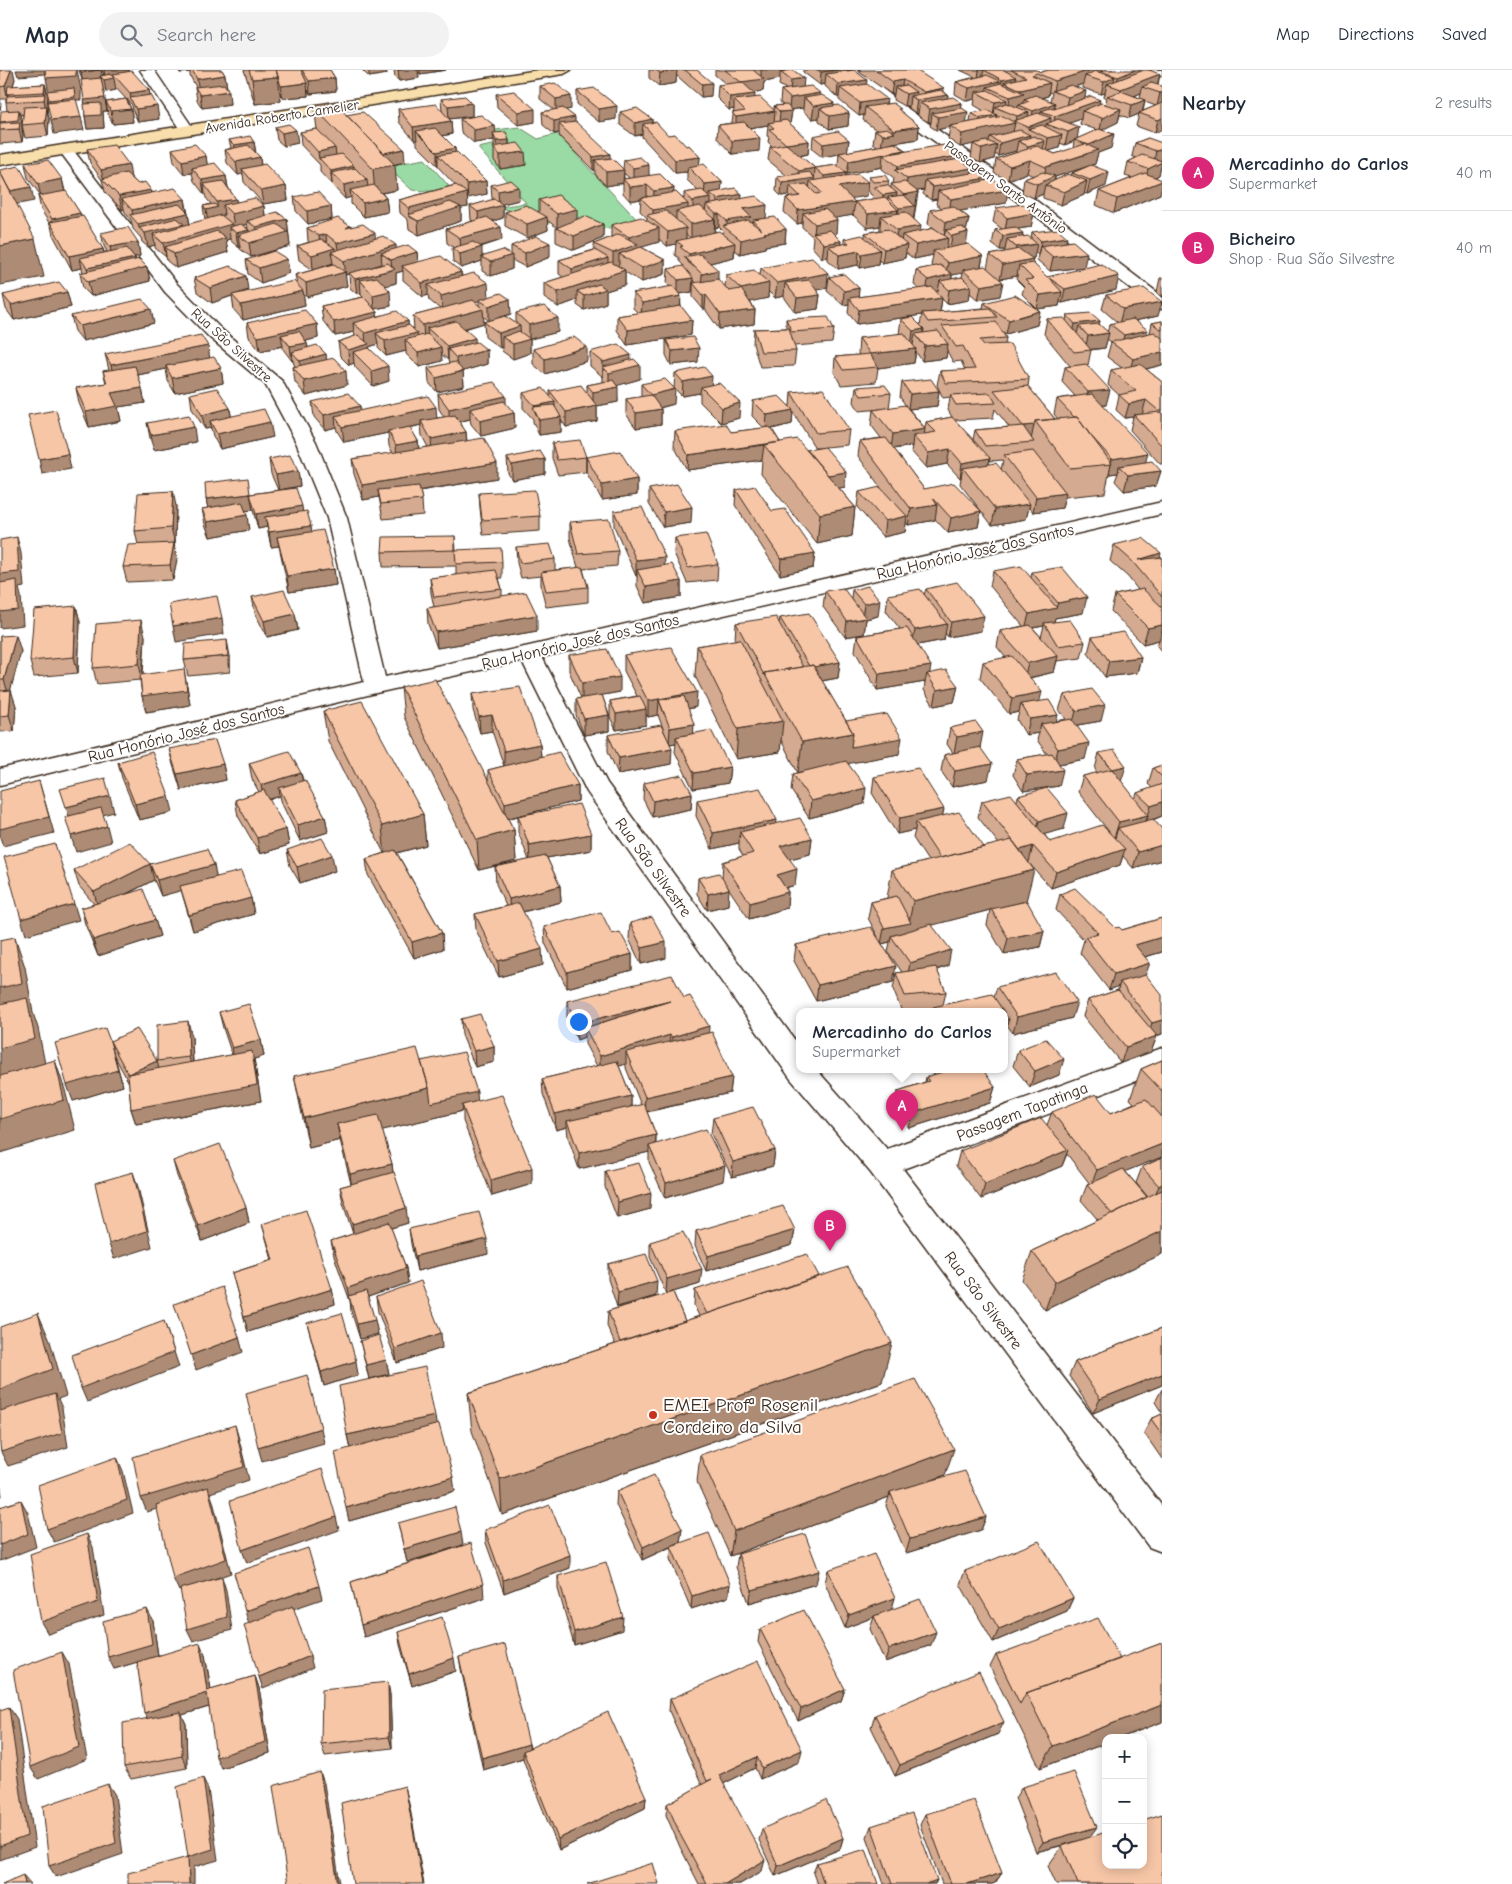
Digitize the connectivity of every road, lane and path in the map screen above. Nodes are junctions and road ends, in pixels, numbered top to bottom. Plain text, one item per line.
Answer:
1 (147, 70) edge
2 (564, 70) edge
3 (850, 70) edge
4 (1156, 70) edge
5 (1162, 72) edge
6 (188, 131) junction
7 (65, 149) junction
8 (0, 160) edge
9 (1162, 304) edge
10 (1162, 508) edge
11 (529, 653) junction
12 (376, 686) junction
13 (0, 778) edge
14 (1162, 1059) edge
15 (796, 1063) edge
16 (803, 1073) edge
17 (882, 1164) junction
18 (1160, 1527) edge

1 - 6 street
2 - 6 main road, Avenida Roberto Camelier
3 - 9 street, Passagem Santo Antônio
4 - 5 street
6 - 7 main road, Avenida Roberto Camelier
7 - 8 main road, Avenida Roberto Camelier
7 - 12 street, Rua São Silvestre
10 - 11 street, Rua Honório José dos Santos
11 - 12 street, Rua Honório José dos Santos
11 - 15 street, Rua São Silvestre
12 - 13 street, Rua Honório José dos Santos
14 - 17 street, Passagem Tapatinga
16 - 17 street, Rua São Silvestre
17 - 18 street, Rua São Silvestre

